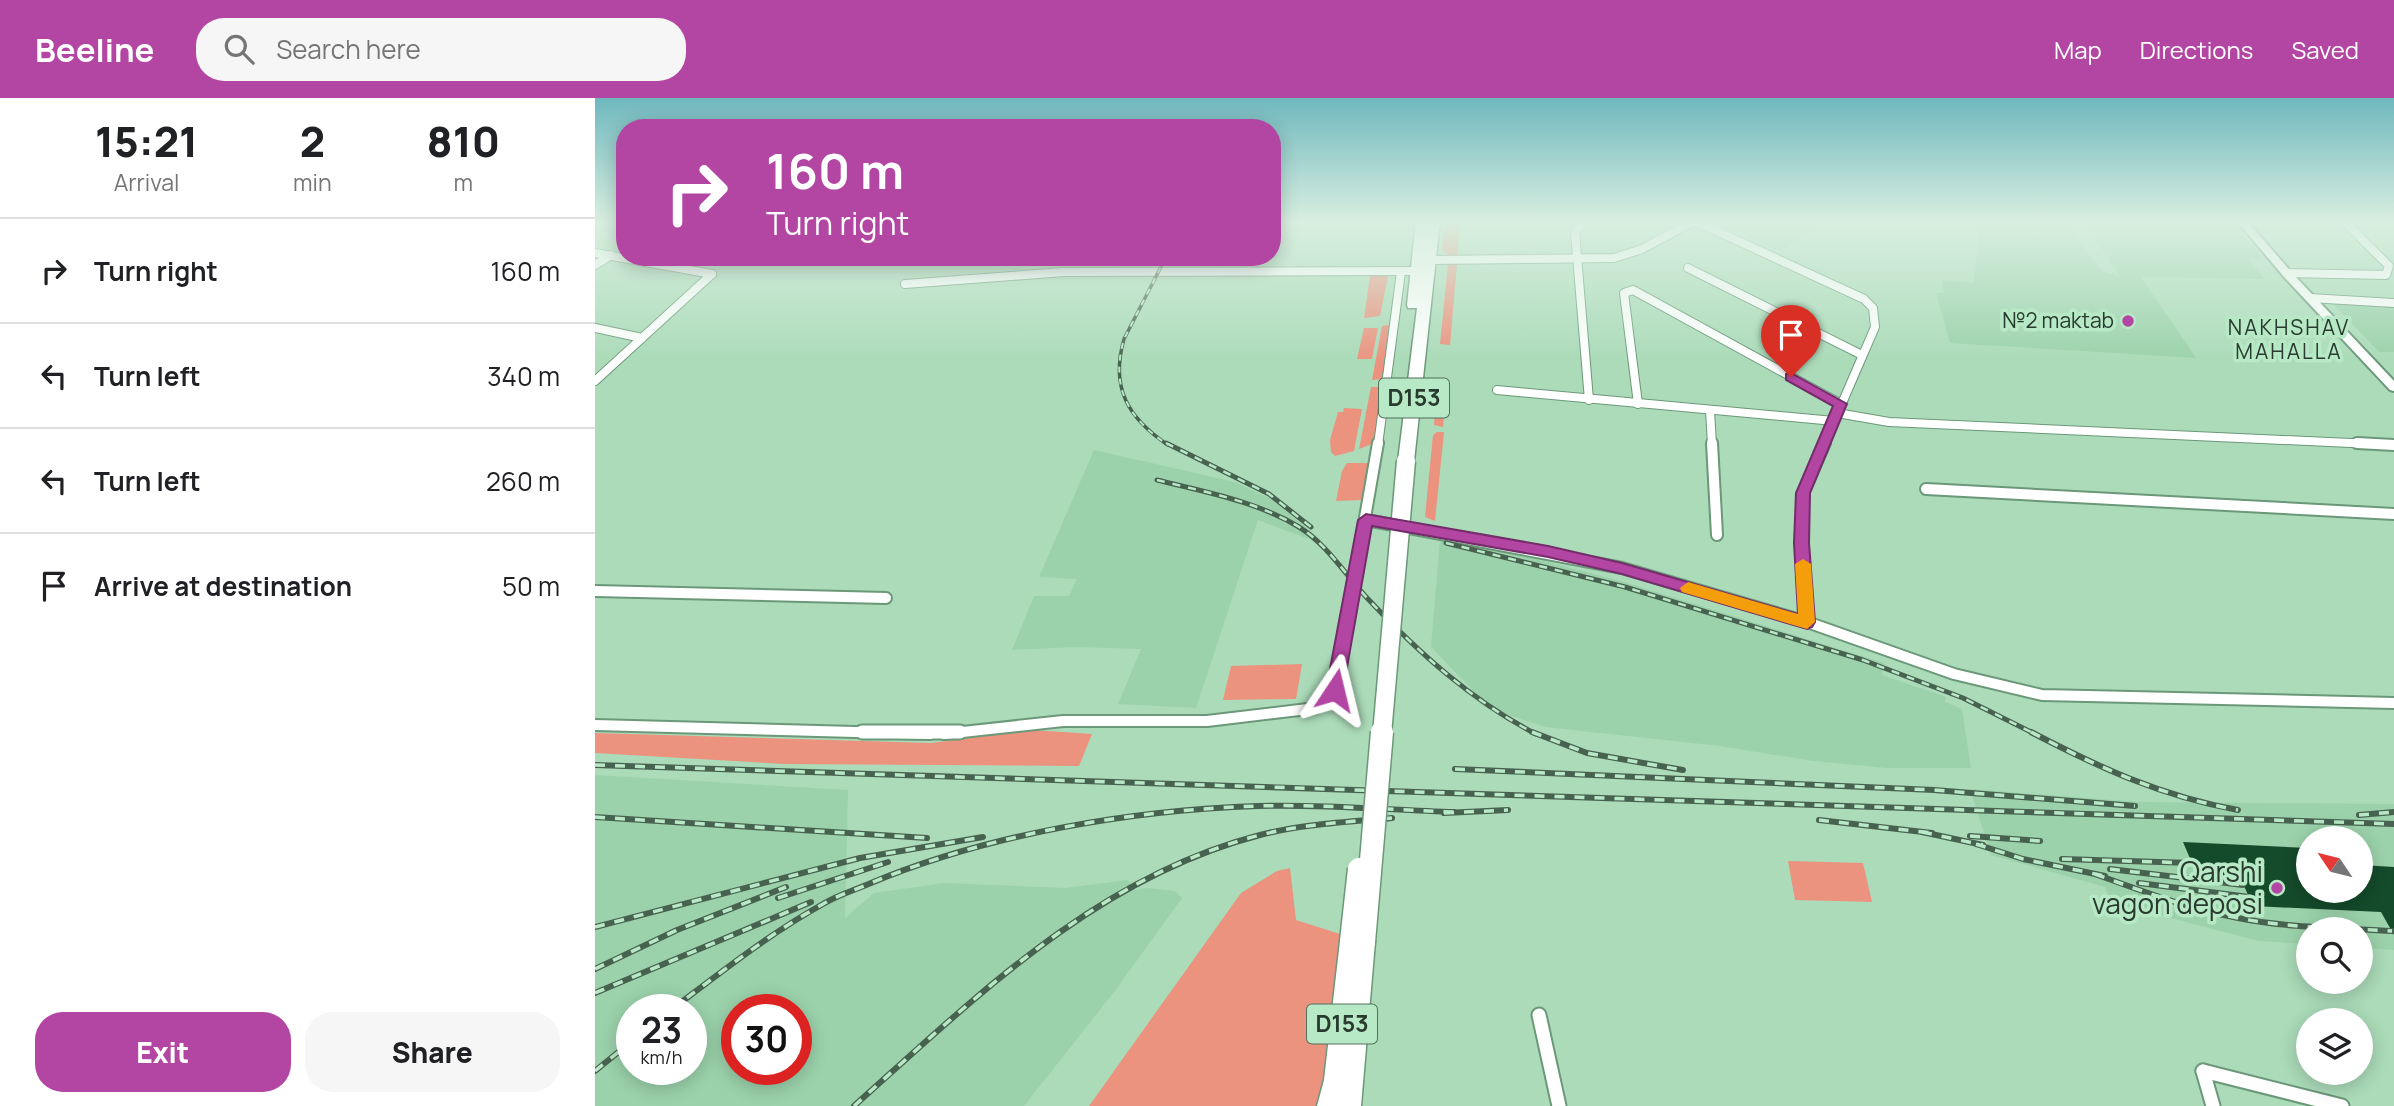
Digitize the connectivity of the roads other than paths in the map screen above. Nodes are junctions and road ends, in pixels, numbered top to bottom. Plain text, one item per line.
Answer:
1 (679, 268) edge
2 (1428, 268) edge
3 (1577, 268) edge
4 (1688, 268) dead end
5 (1797, 268) edge
6 (2283, 268) edge
7 (2388, 268) edge
8 (1416, 271) joint
9 (1401, 272) junction
10 (2287, 273) junction
11 (905, 284) dead end
12 (2310, 298) junction
13 (2394, 303) edge
14 (1417, 327) junction
15 (595, 328) edge
16 (642, 338) junction
17 (1862, 355) junction
18 (595, 381) edge
19 (2394, 388) edge
20 (1497, 390) dead end
21 (1589, 400) junction
22 (1638, 404) junction
23 (1710, 410) junction
24 (1837, 413) junction
25 (2394, 445) edge
26 (1926, 489) dead end
27 (2394, 514) edge
28 (1366, 520) junction
29 (1717, 536) dead end
30 (595, 591) edge
31 (886, 598) dead end
32 (1807, 622) junction
33 (2394, 704) edge
34 (595, 724) edge
35 (1358, 942) junction
36 (1539, 1015) dead end
37 (1330, 1106) edge
38 (1348, 1106) edge
39 (1559, 1106) edge
40 (2213, 1106) edge
41 (2342, 1106) edge

1 - 16 street
2 - 14 main road, D153
3 - 21 street
4 - 17 street
5 - 17 street
6 - 10 street
7 - 10 street
8 - 9 street
8 - 14 main road, D153
9 - 11 street
9 - 28 street
10 - 12 street
12 - 13 street
12 - 19 street
14 - 35 main road, D153, bridge
15 - 16 street
16 - 18 street
17 - 24 street
20 - 21 street
21 - 22 street
22 - 23 street
22 - 24 street
23 - 24 street
23 - 29 street
24 - 25 street
24 - 32 street
26 - 27 street
28 - 32 street
28 - 34 street
30 - 31 street
32 - 33 street
35 - 37 main road, D153
35 - 38 main road, D153
36 - 39 street
40 - 41 street

